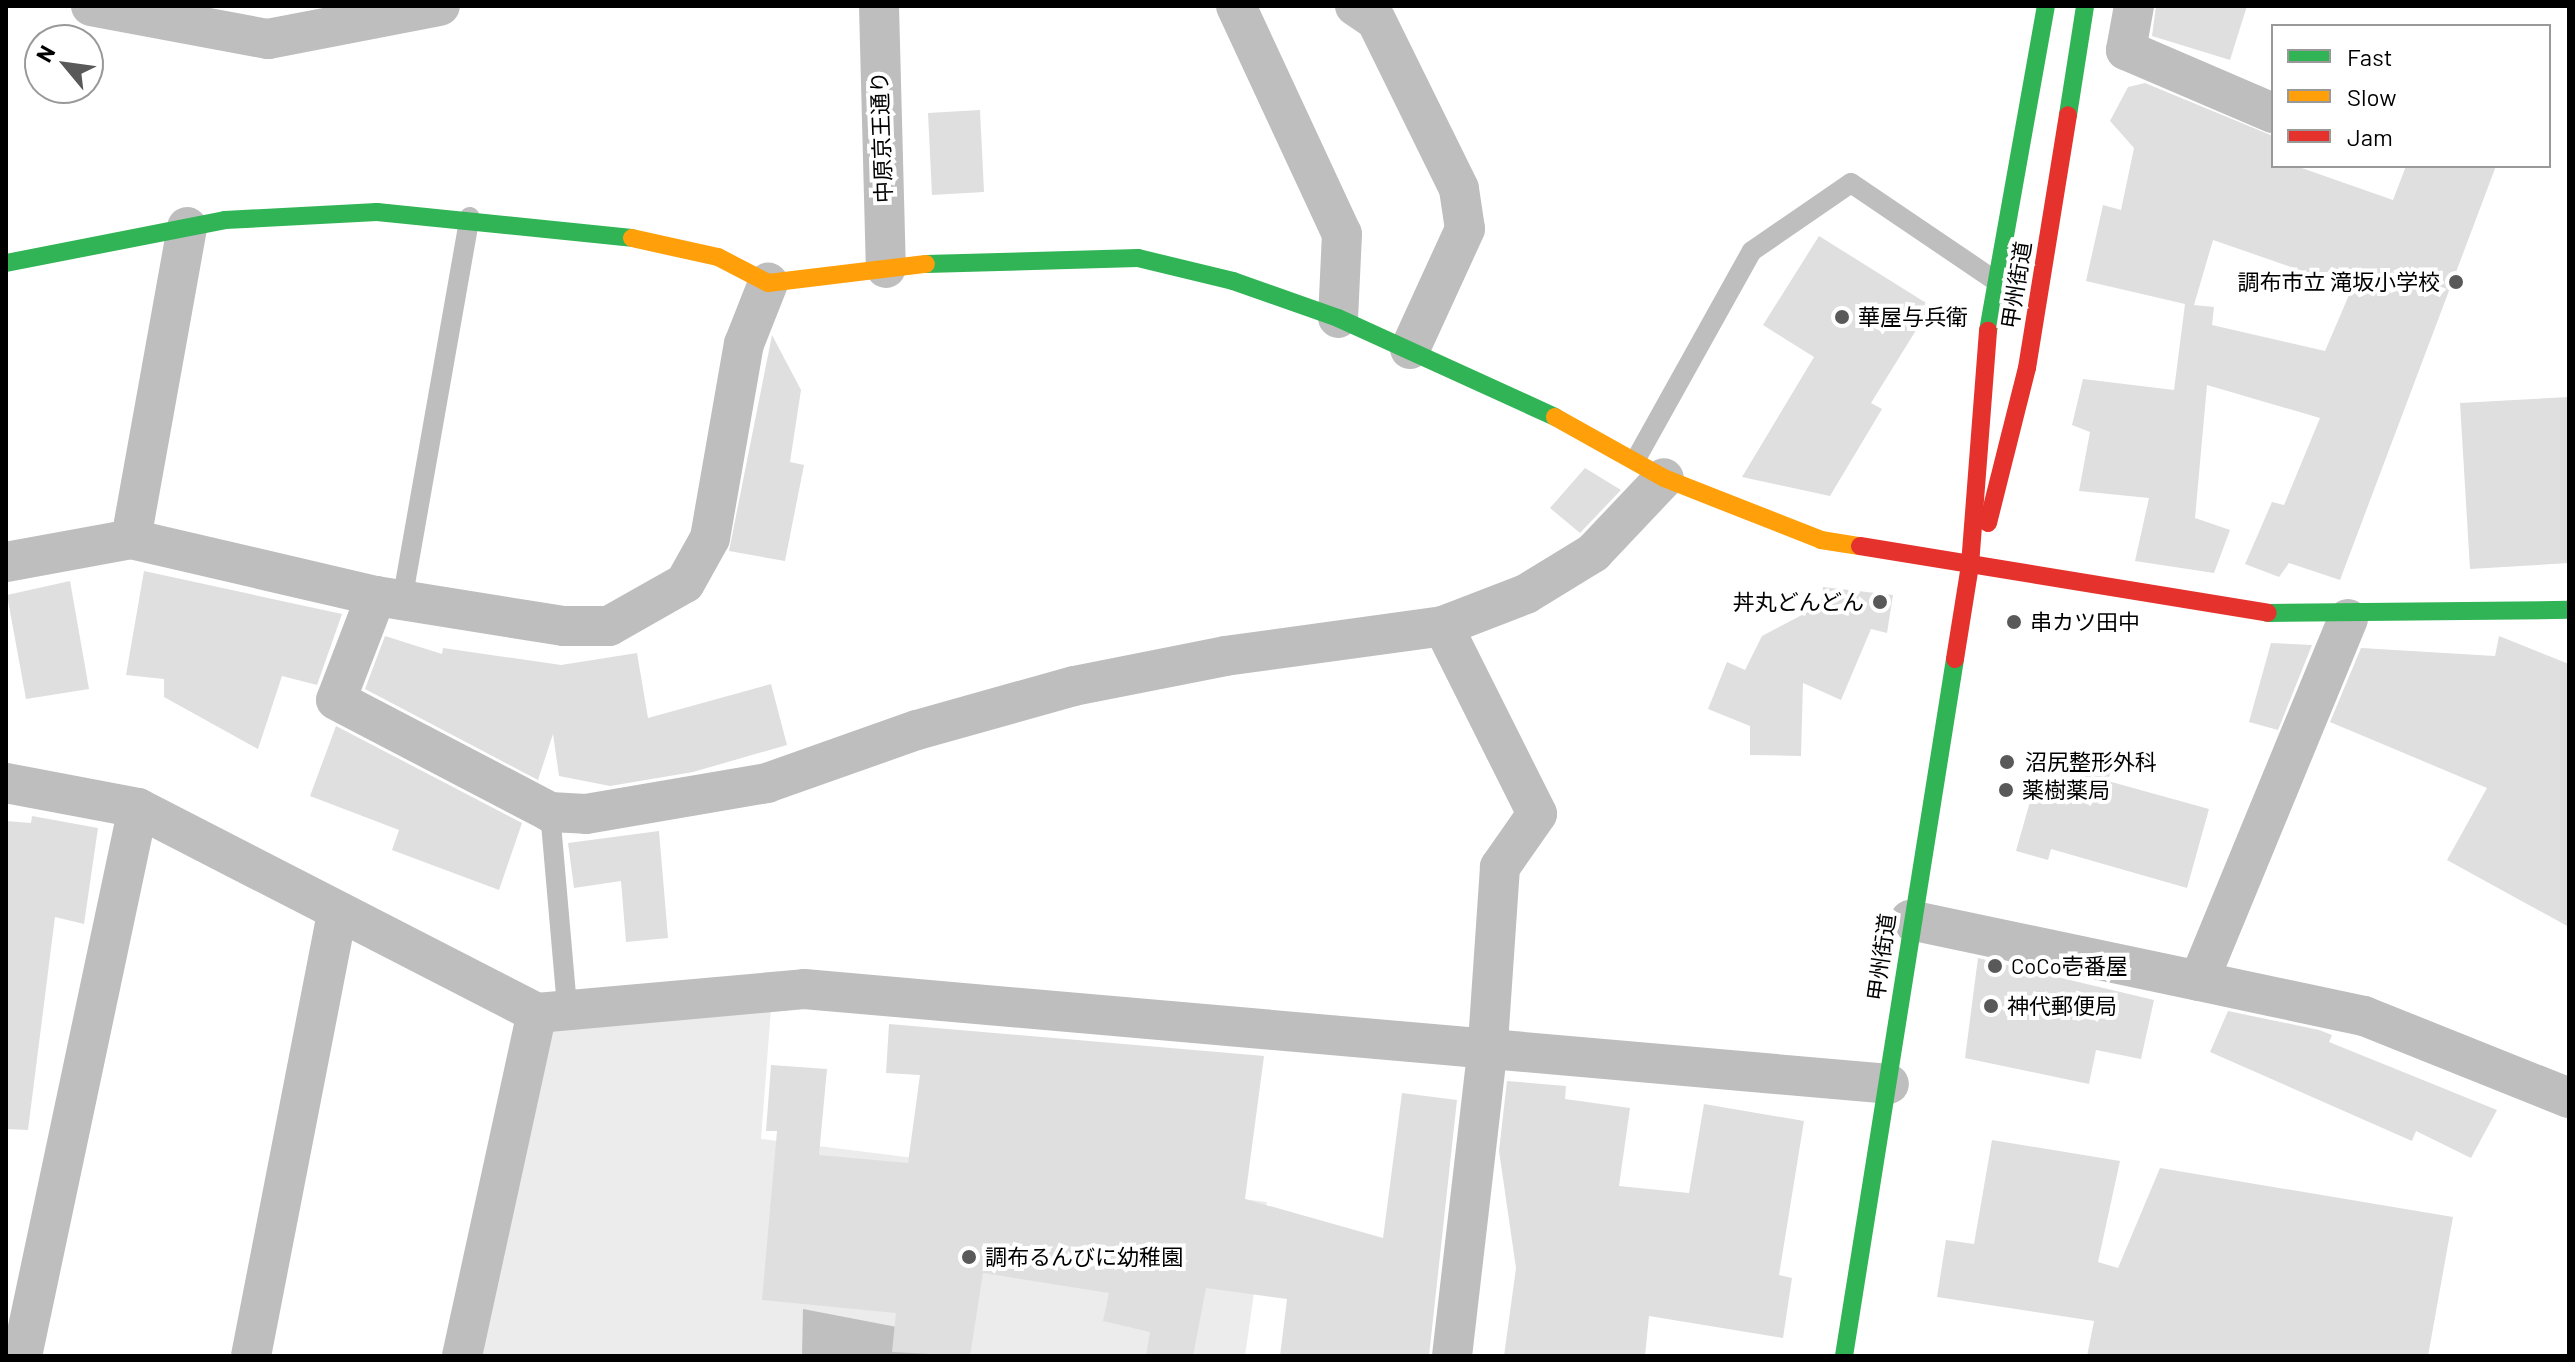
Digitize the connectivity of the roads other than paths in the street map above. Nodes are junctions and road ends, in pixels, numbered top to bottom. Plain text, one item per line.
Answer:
1 (91, 6) edge
2 (440, 6) edge
3 (879, 6) edge
4 (1236, 6) edge
5 (1355, 6) edge
6 (2046, 6) edge
7 (2085, 6) edge
8 (2134, 6) edge
9 (2271, 112) edge
10 (470, 217) junction
11 (187, 227) junction
12 (6, 263) edge
13 (886, 268) junction
14 (1997, 282) junction
15 (768, 283) junction
16 (1338, 318) junction
17 (1410, 349) junction
18 (1650, 468) junction
19 (131, 539) junction
20 (6, 562) edge
21 (1970, 565) junction
22 (389, 598) junction
23 (2569, 610) edge
24 (2348, 619) junction
25 (1443, 626) junction
26 (6, 783) edge
27 (138, 808) junction
28 (550, 812) junction
29 (337, 912) junction
30 (1910, 920) junction
31 (2199, 981) junction
32 (552, 1010) junction
33 (1488, 1045) junction
34 (1889, 1084) junction
35 (2569, 1098) edge
36 (20, 1294) edge
37 (22, 1356) edge
38 (251, 1356) edge
39 (462, 1356) edge
40 (1452, 1356) edge
41 (1844, 1356) edge

1 - 2 street
3 - 13 street, 中原京王通り
4 - 16 street
5 - 17 street
6 - 14 main road, 甲州街道
7 - 21 main road, 甲州街道
8 - 9 street
10 - 11 main road
10 - 15 main road
10 - 22 lane
11 - 12 main road
11 - 19 street
13 - 15 main road
13 - 16 main road
14 - 18 lane
14 - 21 main road, 甲州街道
15 - 22 street
16 - 17 main road
17 - 18 main road
18 - 21 main road
18 - 25 street
19 - 20 street
19 - 22 street
21 - 24 main road
21 - 30 main road, 甲州街道
22 - 28 street
23 - 24 main road
24 - 31 street
25 - 28 street
25 - 33 street
26 - 27 street
27 - 29 street
27 - 36 street
28 - 32 lane
29 - 32 street
29 - 38 street
30 - 31 street
30 - 34 main road, 甲州街道
31 - 35 street
32 - 33 street
32 - 39 street
33 - 34 street
33 - 40 street
34 - 41 main road, 甲州街道
36 - 37 street

